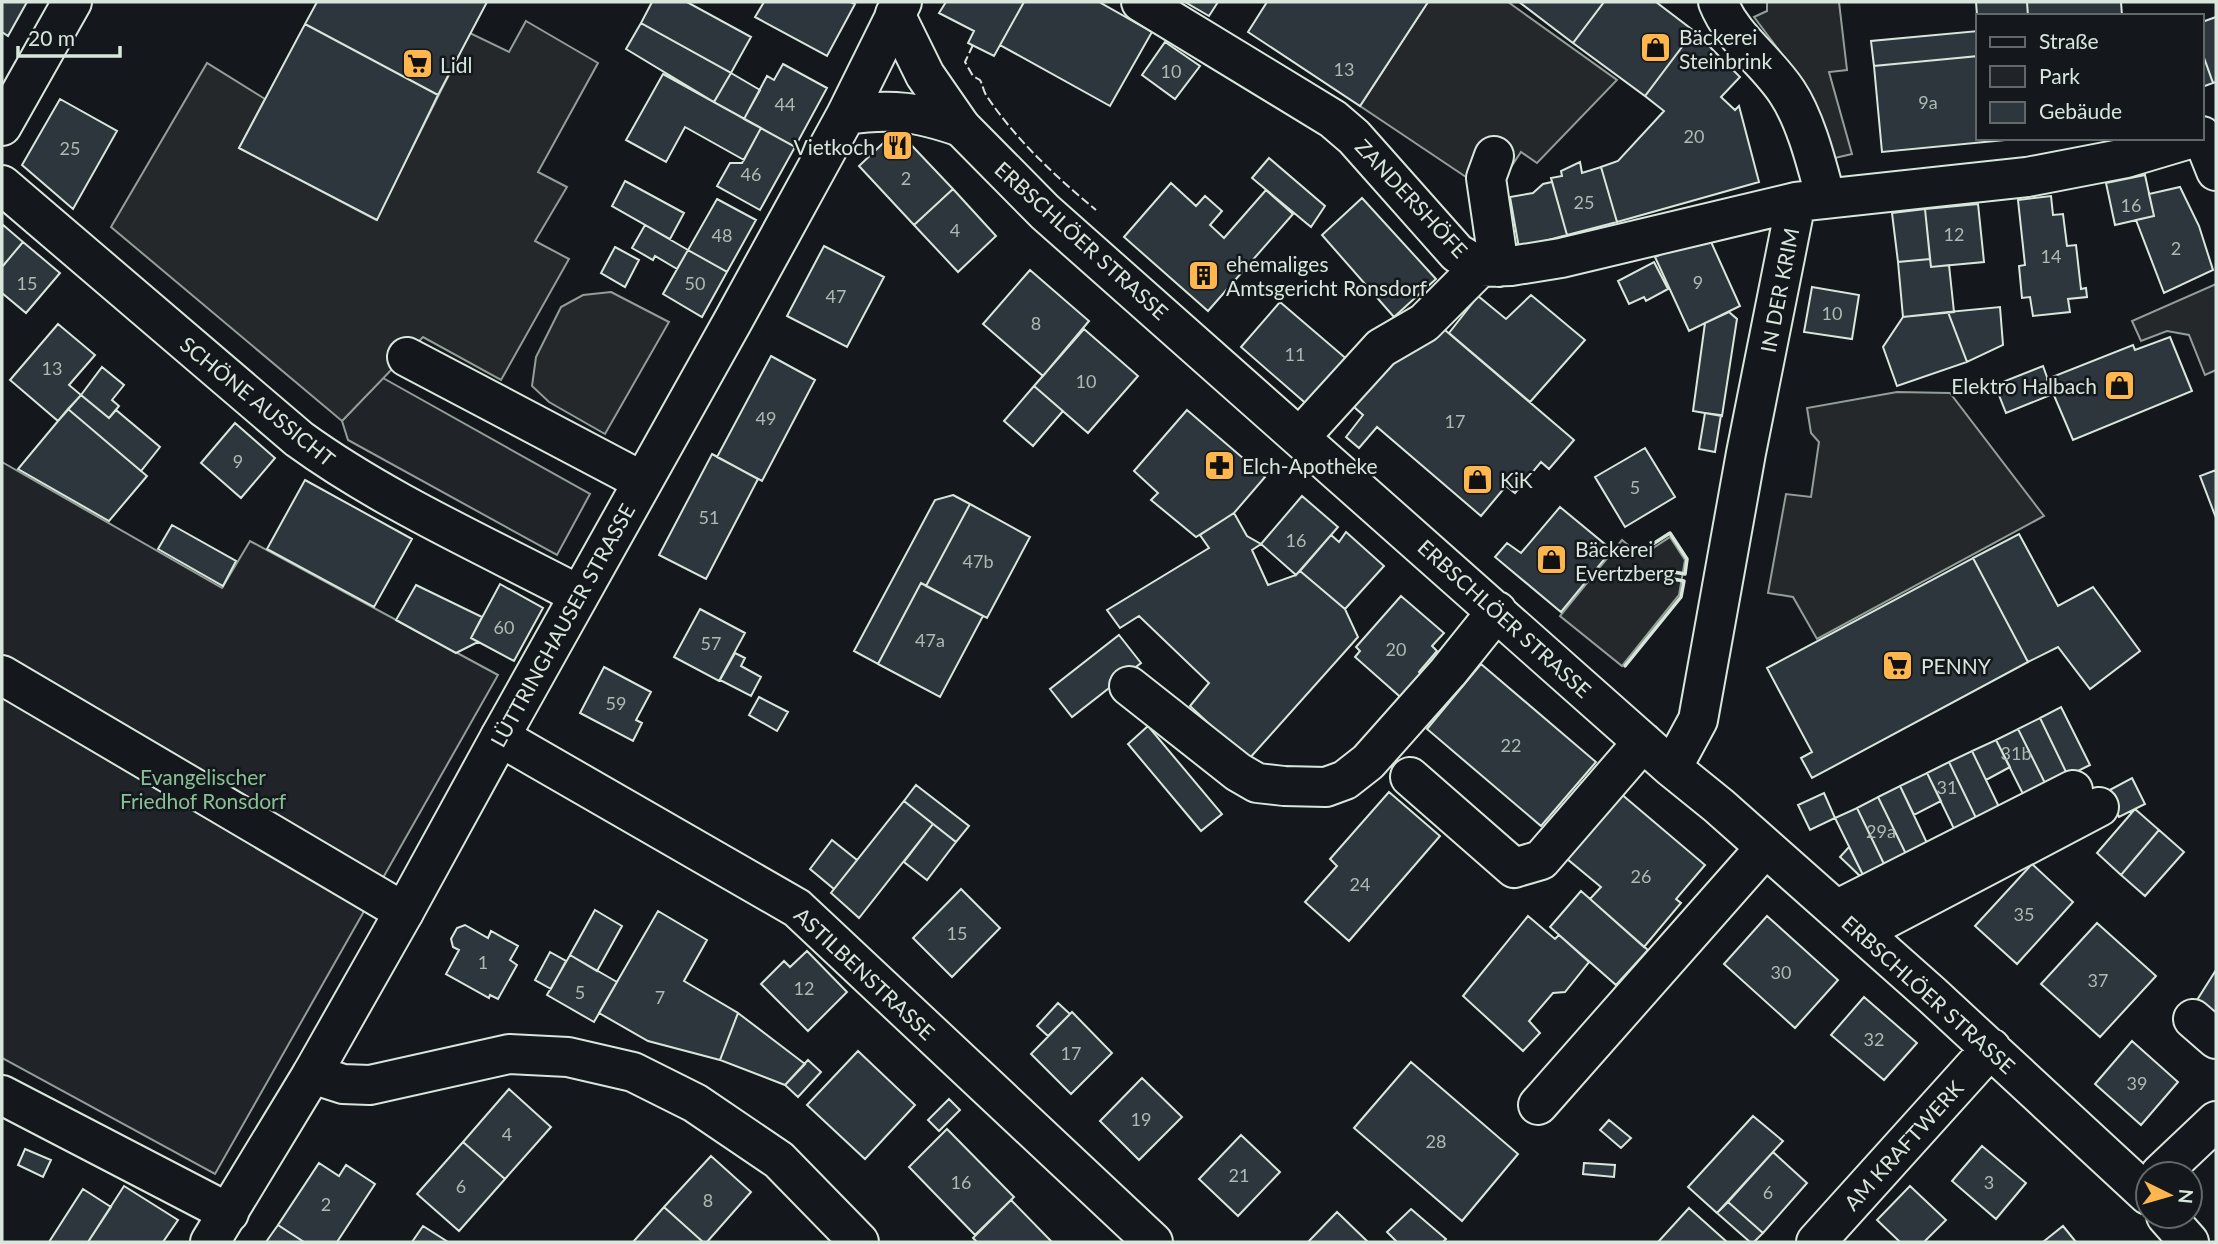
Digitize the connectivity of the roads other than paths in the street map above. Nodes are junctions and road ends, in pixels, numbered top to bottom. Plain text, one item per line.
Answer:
1 (72, 2) edge
2 (1141, 2) edge
3 (1718, 2) edge
4 (896, 6) edge
5 (846, 115) junction
6 (2, 126) edge
7 (961, 127) junction
8 (2186, 140) edge
9 (2204, 140) edge
10 (2216, 171) edge
11 (2, 185) edge
12 (1811, 201) junction
13 (1496, 267) junction
14 (407, 357) dead end
15 (1300, 437) junction
16 (642, 481) junction
17 (579, 595) junction
18 (1497, 611) junction
19 (2, 676) edge
20 (1129, 686) dead end
21 (500, 737) junction
22 (1643, 742) junction
23 (1672, 768) junction
24 (1410, 777) dead end
25 (2086, 799) dead end
26 (1765, 848) junction
27 (404, 912) junction
28 (1848, 921) junction
29 (1992, 1048) junction
30 (312, 1074) junction
31 (2, 1095) edge
32 (1538, 1105) dead end
33 (2216, 1121) edge
34 (2181, 1160) edge
35 (2134, 1175) edge
36 (219, 1228) edge
37 (859, 1242) edge
38 (1153, 1242) edge
39 (1816, 1242) edge

1 - 6 street
2 - 13 street, ZANDERSHÖFE
3 - 12 street
4 - 5 street, LÜTTRINGHAUSER STRASSE
4 - 7 street, ERBSCHLÖER STRASSE
5 - 7 street
5 - 16 street, LÜTTRINGHAUSER STRASSE
7 - 15 street, ERBSCHLÖER STRASSE
8 - 12 street
9 - 10 street
11 - 17 street, SCHÖNE AUSSICHT
12 - 13 street
12 - 23 street, IN DER KRIM
13 - 15 street
14 - 16 street
15 - 18 street, ERBSCHLÖER STRASSE
16 - 17 street, LÜTTRINGHAUSER STRASSE
17 - 21 street, LÜTTRINGHAUSER STRASSE
18 - 20 street
18 - 22 street, ERBSCHLÖER STRASSE
19 - 27 street
21 - 27 street, LÜTTRINGHAUSER STRASSE
21 - 38 street, ASTILBENSTRASSE
22 - 23 street, ERBSCHLÖER STRASSE
22 - 24 street
23 - 26 street, ERBSCHLÖER STRASSE
25 - 28 street
26 - 28 street, ERBSCHLÖER STRASSE
26 - 32 street
27 - 30 street, LÜTTRINGHAUSER STRASSE
28 - 29 street, ERBSCHLÖER STRASSE
29 - 35 street, ERBSCHLÖER STRASSE
29 - 39 street, AM KRAFTWERK
30 - 36 street, LÜTTRINGHAUSER STRASSE
30 - 37 street
31 - 36 street
33 - 34 street

